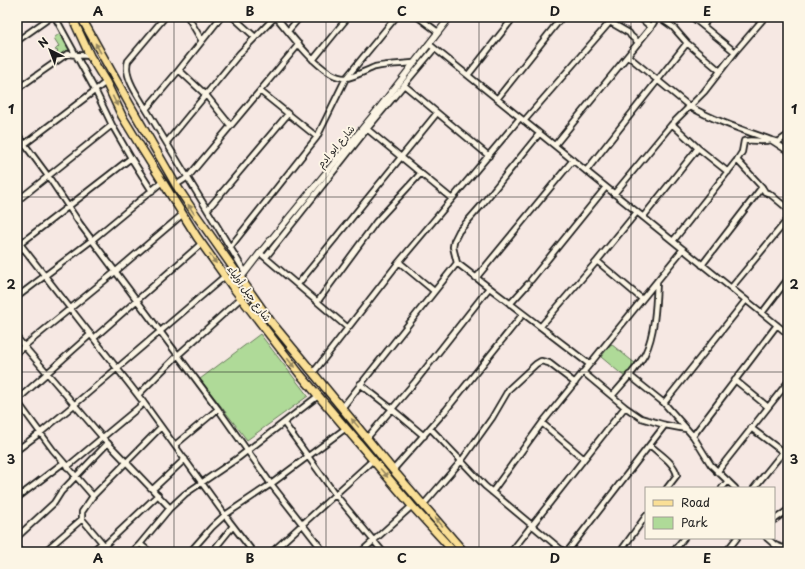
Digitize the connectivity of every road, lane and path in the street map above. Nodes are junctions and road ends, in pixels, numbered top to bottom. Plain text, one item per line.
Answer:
1 (51, 17) edge
2 (55, 17) edge
3 (72, 17) edge
4 (81, 17) edge
5 (156, 17) edge
6 (165, 17) edge
7 (188, 17) edge
8 (221, 17) edge
9 (233, 17) edge
10 (276, 17) edge
11 (300, 17) edge
12 (348, 17) edge
13 (396, 17) edge
14 (418, 17) edge
15 (450, 17) edge
16 (514, 17) edge
17 (562, 17) edge
18 (639, 17) edge
19 (658, 17) edge
20 (692, 17) edge
21 (709, 17) edge
22 (765, 17) edge
23 (609, 19) edge
24 (162, 22) junction
25 (703, 26) junction
26 (651, 27) junction
27 (288, 31) junction
28 (438, 32) junction
29 (256, 37) junction
30 (17, 41) edge
31 (202, 41) junction
32 (639, 43) junction
33 (687, 43) junction
34 (299, 44) junction
35 (429, 44) junction
36 (434, 49) junction
37 (735, 52) junction
38 (75, 55) junction
39 (90, 56) junction
40 (628, 56) junction
41 (313, 60) junction
42 (414, 63) junction
43 (179, 70) junction
44 (720, 71) junction
45 (468, 75) junction
46 (346, 78) junction
47 (658, 81) junction
48 (106, 82) junction
49 (404, 85) junction
50 (17, 89) edge
51 (95, 90) junction
52 (260, 91) junction
53 (206, 95) junction
54 (497, 99) junction
55 (689, 106) junction
56 (146, 109) junction
57 (437, 112) junction
58 (288, 114) junction
59 (522, 119) junction
60 (672, 124) junction
61 (112, 125) junction
62 (230, 125) junction
63 (367, 129) junction
64 (17, 134) edge
65 (539, 134) junction
66 (788, 135) edge
67 (317, 137) junction
68 (771, 140) junction
69 (167, 142) junction
70 (24, 144) junction
71 (555, 145) junction
72 (698, 148) junction
73 (17, 150) edge
74 (788, 151) edge
75 (400, 156) junction
76 (489, 156) junction
77 (131, 158) junction
78 (573, 160) junction
79 (737, 160) junction
80 (586, 171) junction
81 (728, 172) junction
82 (421, 173) junction
83 (48, 176) junction
84 (188, 176) junction
85 (162, 182) junction
86 (176, 185) junction
87 (606, 187) junction
88 (762, 187) junction
89 (152, 191) junction
90 (614, 194) junction
91 (452, 199) junction
92 (17, 201) edge
93 (69, 207) junction
94 (208, 209) junction
95 (788, 209) edge
96 (637, 212) junction
97 (183, 214) junction
98 (644, 217) junction
99 (788, 219) edge
100 (92, 240) junction
101 (673, 241) junction
102 (202, 243) junction
103 (20, 244) edge
104 (231, 246) junction
105 (683, 249) junction
106 (17, 252) edge
107 (260, 253) junction
108 (266, 257) junction
109 (597, 261) junction
110 (399, 262) junction
111 (457, 263) junction
112 (702, 265) junction
113 (115, 272) junction
114 (245, 272) junction
115 (45, 275) junction
116 (225, 276) junction
117 (476, 278) junction
118 (240, 279) junction
119 (788, 279) edge
120 (657, 281) junction
121 (298, 284) junction
122 (232, 286) junction
123 (489, 288) junction
124 (731, 288) junction
125 (434, 291) junction
126 (17, 297) edge
127 (241, 298) junction
128 (642, 299) junction
129 (138, 300) junction
130 (746, 300) junction
131 (318, 301) junction
132 (510, 304) junction
133 (70, 308) junction
134 (762, 313) junction
135 (523, 314) junction
136 (777, 325) junction
137 (541, 326) junction
138 (348, 328) junction
139 (161, 332) junction
140 (788, 334) edge
141 (92, 336) junction
142 (17, 338) edge
143 (24, 346) junction
144 (17, 352) edge
145 (178, 355) junction
146 (590, 364) junction
147 (117, 368) junction
148 (583, 372) junction
149 (313, 373) junction
150 (47, 374) junction
151 (629, 375) junction
152 (735, 380) junction
153 (575, 382) junction
154 (788, 382) edge
155 (360, 384) junction
156 (138, 395) junction
157 (318, 396) junction
158 (612, 396) junction
159 (17, 401) edge
160 (144, 403) junction
161 (664, 403) junction
162 (74, 405) junction
163 (625, 407) junction
164 (768, 407) junction
165 (342, 408) junction
166 (218, 409) junction
167 (392, 409) junction
168 (284, 423) junction
169 (542, 424) junction
170 (665, 426) junction
171 (161, 427) junction
172 (346, 428) junction
173 (751, 428) junction
174 (431, 429) junction
175 (686, 429) junction
176 (40, 433) junction
177 (424, 436) junction
178 (693, 436) junction
179 (103, 438) junction
180 (367, 438) junction
181 (108, 443) junction
182 (175, 445) junction
183 (650, 445) junction
184 (788, 446) edge
185 (17, 450) edge
186 (248, 451) junction
187 (783, 452) junction
188 (308, 457) junction
189 (185, 459) junction
190 (584, 459) junction
191 (373, 460) junction
192 (462, 460) junction
193 (127, 462) junction
194 (63, 463) junction
195 (67, 468) junction
196 (393, 470) junction
197 (717, 472) junction
198 (76, 477) junction
199 (728, 481) junction
200 (201, 482) junction
201 (271, 484) junction
202 (668, 487) edge
203 (723, 487) edge
204 (734, 487) edge
205 (755, 487) edge
206 (153, 489) junction
207 (492, 492) junction
208 (335, 494) junction
209 (158, 495) junction
210 (93, 496) junction
211 (17, 498) edge
212 (424, 504) junction
213 (412, 506) junction
214 (170, 508) junction
215 (788, 510) edge
216 (225, 515) junction
217 (645, 517) edge
218 (82, 519) junction
219 (775, 519) edge
220 (302, 525) junction
221 (534, 525) junction
222 (233, 526) junction
223 (17, 537) edge
224 (683, 539) edge
225 (736, 539) edge
226 (768, 539) edge
227 (374, 540) junction
228 (104, 544) junction
229 (140, 544) junction
230 (788, 546) edge
231 (17, 548) edge
232 (781, 550) edge
233 (20, 552) edge
234 (44, 552) edge
235 (91, 552) edge
236 (110, 552) edge
237 (132, 552) edge
238 (150, 552) edge
239 (190, 552) edge
240 (212, 552) edge
241 (253, 552) edge
242 (272, 552) edge
243 (324, 552) edge
244 (361, 552) edge
245 (383, 552) edge
246 (454, 552) edge
247 (464, 552) edge
248 (511, 552) edge
249 (566, 552) edge
250 (620, 552) edge
251 (673, 552) edge
252 (726, 552) edge

1 - 30 street
2 - 38 street
3 - 39 main road, شارع جبل أولياء
86 -> 4 main road, شارع جبل أولياء
5 - 24 street
6 - 24 street
7 - 31 street
8 - 31 street
9 - 29 street
10 - 27 street
10 - 29 street
11 - 27 street
12 - 41 street
13 - 46 street
14 - 28 street
15 - 28 street, شارع ابو ادم
16 - 45 street
17 - 54 street
18 - 26 street
19 - 26 street
19 - 33 street
20 - 25 street
21 - 25 street
22 - 37 street
23 - 32 street
23 - 59 street
24 - 56 street
25 - 37 street
26 - 32 street
27 - 34 street
28 - 35 street, شارع ابو ادم
29 - 53 street
31 - 43 street
32 - 40 street
33 - 44 street
33 - 47 street
34 - 41 street
34 - 52 street
35 - 36 street
35 - 42 street, شارع ابو ادم
36 - 45 street
36 - 49 street
37 - 44 street
38 - 39 street
38 - 50 street
38 - 51 street
39 - 48 main road, شارع جبل أولياء
40 - 47 street
40 - 71 street
41 - 46 street
42 - 46 street
42 - 107 street, شارع ابو ادم
43 - 53 street
43 - 56 street
44 - 55 street
45 - 54 street
46 - 67 street
47 - 55 street
47 - 80 street
48 - 51 street
48 -> 85 main road, شارع جبل أولياء
49 - 57 street
49 - 63 street
51 - 61 street
51 - 70 street
52 - 58 street
52 - 62 street
53 - 62 street
53 - 69 street
54 - 59 street
55 - 60 street
55 - 68 street
56 - 69 street
57 - 75 street
57 - 76 street
58 - 67 street
58 - 94 street
59 - 65 street
59 - 76 street
60 - 72 street
60 - 90 street
61 - 77 street
61 - 83 street
62 - 84 street
63 - 75 street
63 - 108 street
64 - 70 street
65 - 71 street
65 - 111 street
66 - 68 street
67 - 104 street
68 - 74 street
68 - 79 street
69 - 84 street
70 - 73 street
70 - 83 street
71 - 78 street
72 - 81 street
72 - 98 street
75 - 82 street
75 - 121 street
76 - 91 street
77 - 89 street
77 - 93 street
78 - 80 street
78 - 117 street
79 - 81 street
79 - 88 street
80 - 87 street
81 - 101 street
82 - 91 street
82 - 131 street
83 - 92 street
83 - 93 street
84 - 86 street
84 - 94 street
85 - 89 street
85 - 97 main road, شارع جبل أولياء
118 -> 86 main road, شارع جبل أولياء
87 - 90 street
87 - 132 street
88 - 95 street
88 - 112 street
89 - 100 street
90 - 96 street
91 - 110 street
93 - 100 street
93 - 103 street
94 - 104 street
96 - 98 street
96 - 109 street
97 - 102 main road, شارع جبل أولياء
97 - 113 street
98 - 101 street
99 - 124 street
100 - 113 street
100 - 115 street
101 - 105 street
102 -> 116 main road, شارع جبل أولياء
102 - 129 street
103 - 106 street
103 - 115 street
104 - 114 street
105 - 112 street
105 - 120 street
107 - 108 street
107 - 114 street, شارع ابو ادم
108 - 121 street
109 - 128 street
109 - 137 street
110 - 125 street
110 - 138 street
111 - 117 street
111 - 125 street
112 - 124 street
113 - 129 street
113 - 133 street
114 - 118 street, شارع ابو ادم
115 - 126 street
115 - 133 street
116 - 122 main road, شارع جبل أولياء
116 - 139 street
117 - 123 street
118 - 122 street, شارع ابو ادم
118 - 149 main road, شارع جبل أولياء
119 - 134 street
120 - 128 street
120 - 151 street
121 - 131 street
122 - 127 main road, شارع جبل أولياء
123 - 132 street
123 - 167 street
124 - 130 street
125 - 155 street
127 - 145 street
127 -> 157 main road, شارع جبل أولياء
128 - 146 street
129 - 139 street
129 - 141 street
130 - 134 street
130 - 161 street
131 - 138 street
132 - 135 street
133 - 141 street
133 - 143 street
134 - 136 street
135 - 137 street
135 - 174 street
136 - 140 street
136 - 152 street
137 - 146 street
138 - 149 street
139 - 145 street
139 - 147 street
141 - 147 street
141 - 150 street
142 - 143 street
143 - 144 street
143 - 150 street
145 - 156 street
145 - 166 street
146 - 148 street
147 - 156 street
147 - 162 street
148 - 153 street
148 - 158 street
149 - 165 main road, شارع جبل أولياء
150 - 159 street
150 - 162 street
151 - 158 street
151 - 161 street
152 - 164 street
152 - 178 street
153 - 169 street
153 - 192 street
154 - 164 street
155 - 165 street
155 - 167 street
156 - 160 street
157 - 168 street
157 - 172 main road, شارع جبل أولياء
158 - 163 street
159 - 176 street
160 - 171 street
160 - 179 street
161 - 175 street
162 - 176 street
162 - 179 street
163 - 170 street
163 - 190 street
164 - 173 street
180 -> 165 main road, شارع جبل أولياء
166 - 182 street
166 - 186 street
167 - 177 street
167 - 180 street
168 - 186 street
168 - 188 street
169 - 190 street
169 - 207 street
170 - 175 street
170 - 183 street
171 - 182 street
171 - 193 street
172 - 188 street
172 - 191 main road, شارع جبل أولياء
173 - 187 street
173 - 197 street
174 - 177 street
174 - 192 street
175 - 178 street
176 - 185 street
176 - 194 street
177 - 196 street
178 - 197 street
179 - 181 street
179 - 195 street
180 - 196 main road, شارع جبل أولياء
181 - 193 street
181 - 198 street
182 - 189 street
183 - 202 street
183 - 249 street
184 - 187 street
186 - 200 street
186 - 201 street
187 - 205 street
188 - 201 street
188 - 208 street
189 - 200 street
189 - 206 street
190 - 221 street
191 - 208 street
191 -> 213 main road, شارع جبل أولياء
192 - 207 street
192 - 212 street
193 - 206 street
193 - 210 street
194 - 195 street
194 - 211 street
195 - 198 street
196 - 212 main road, شارع جبل أولياء
197 - 199 street
198 - 210 street
198 - 223 street
199 - 203 street
199 - 204 street
200 - 214 street
200 - 216 street
201 - 216 street
201 - 220 street
206 - 209 street
207 - 221 street
208 - 220 street
208 - 227 street
209 - 214 street
209 - 228 street
210 - 218 street
247 -> 212 main road, شارع جبل أولياء
213 - 227 street
213 - 246 main road, شارع جبل أولياء
214 - 229 street
215 - 219 street
216 - 222 street
216 - 239 street
217 - 250 street
218 - 228 street
218 - 234 street
220 - 242 street
220 - 243 street
221 - 248 street
221 - 249 street
222 - 240 street
222 - 241 street
224 - 251 street
225 - 252 street
226 - 232 street
227 - 244 street
227 - 245 street
228 - 235 street
228 - 236 street
229 - 237 street
229 - 238 street
230 - 232 street
231 - 233 street

